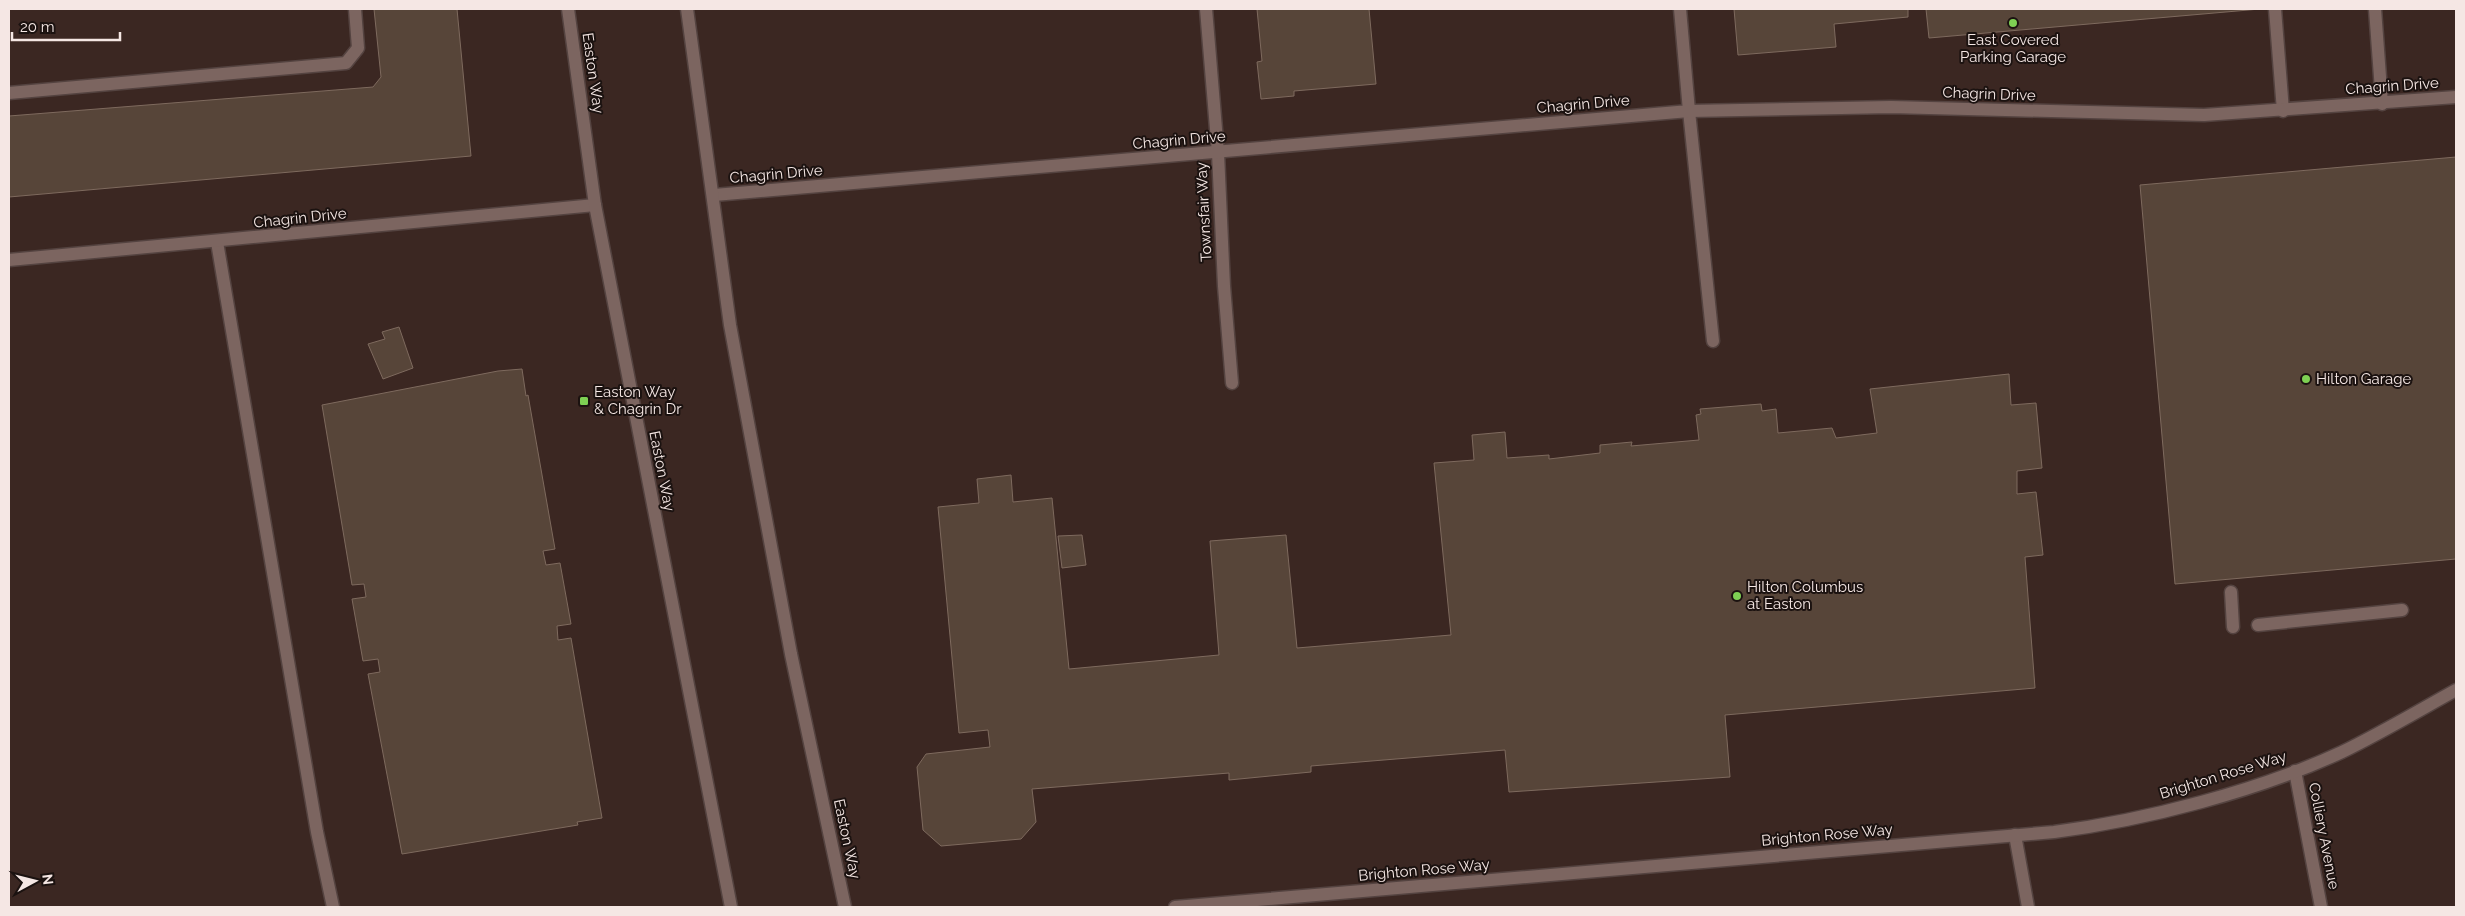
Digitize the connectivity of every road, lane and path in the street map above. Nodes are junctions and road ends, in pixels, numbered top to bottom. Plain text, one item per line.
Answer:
1 (355, 9) edge
2 (568, 9) edge
3 (687, 9) edge
4 (1206, 9) edge
5 (1680, 9) edge
6 (2275, 9) edge
7 (2375, 9) edge
8 (9, 93) edge
9 (2456, 97) edge
10 (2382, 104) junction
11 (1689, 111) junction
12 (2283, 111) junction
13 (1218, 153) junction
14 (714, 195) junction
15 (595, 205) junction
16 (217, 242) junction
17 (9, 260) edge
18 (1713, 341) dead end
19 (1232, 383) dead end
20 (2230, 592) dead end
21 (2402, 610) dead end
22 (2258, 625) dead end
23 (2233, 627) dead end
24 (2456, 690) edge
25 (2295, 771) junction
26 (2015, 835) junction
27 (333, 907) edge
28 (731, 907) edge
29 (845, 907) edge
30 (1175, 907) edge
31 (2028, 907) edge
32 (2321, 907) edge

1 - 8 street
2 - 15 street, Easton Way
3 - 14 street, Easton Way
4 - 13 street, Townsfair Way
5 - 11 street
6 - 12 street
7 - 10 street
9 - 10 street, Chagrin Drive
10 - 12 street, Chagrin Drive
11 - 12 street, Chagrin Drive
11 - 13 street, Chagrin Drive
11 - 18 street
13 - 14 street, Chagrin Drive
13 - 19 street, Townsfair Way
14 - 29 street, Easton Way
15 - 16 street, Chagrin Drive
15 - 28 street, Easton Way
16 - 17 street, Chagrin Drive
16 - 27 street
20 - 23 street
21 - 22 street
24 - 25 street, Brighton Rose Way
25 - 26 street, Brighton Rose Way
25 - 32 street, Colliery Avenue
26 - 30 street, Brighton Rose Way
26 - 31 street

